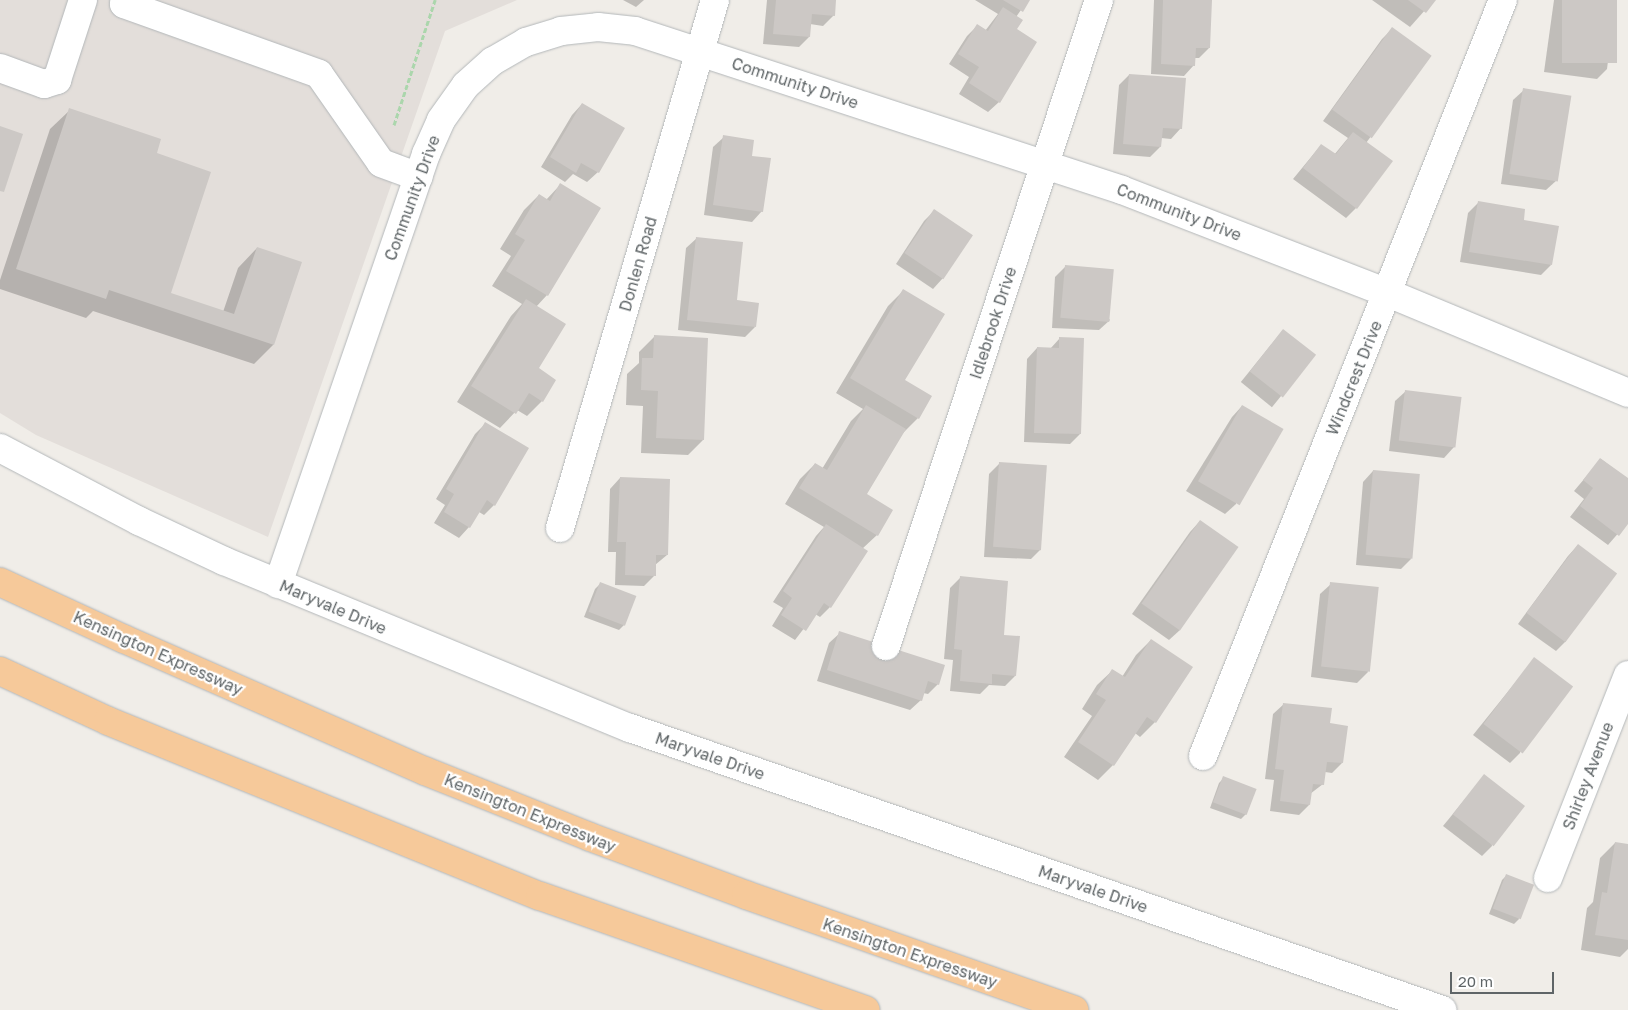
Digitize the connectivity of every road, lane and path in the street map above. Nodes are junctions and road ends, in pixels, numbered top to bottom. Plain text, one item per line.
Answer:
1 (83, 0) edge
2 (435, 0) edge
3 (716, 0) edge
4 (1099, 0) edge
5 (1503, 0) edge
6 (121, 1) edge
7 (700, 52) junction
8 (0, 68) edge
9 (381, 163) junction
10 (1045, 164) junction
11 (419, 177) junction
12 (1388, 293) junction
13 (1628, 393) edge
14 (0, 448) edge
15 (560, 528) dead end
16 (0, 582) edge
17 (278, 584) junction
18 (886, 646) dead end
19 (0, 671) edge
20 (1628, 675) edge
21 (1204, 756) dead end
22 (1548, 878) dead end
23 (866, 1010) edge
24 (1074, 1010) edge
25 (1442, 1010) edge

1 - 8 street
2 - 9 path
3 - 7 street, Donlen Road
4 - 10 street, Idlebrook Drive
5 - 12 street, Windcrest Drive
6 - 9 street
7 - 10 street, Community Drive
7 - 11 street, Community Drive
7 - 15 street, Donlen Road
9 - 11 street
10 - 12 street, Community Drive
10 - 18 street, Idlebrook Drive
11 - 17 street, Community Drive
12 - 13 street, Community Drive
12 - 21 street, Windcrest Drive
14 - 17 street, Maryvale Drive
16 - 24 highway, Kensington Expressway
17 - 25 street, Maryvale Drive
19 - 23 highway
20 - 22 street, Shirley Avenue

